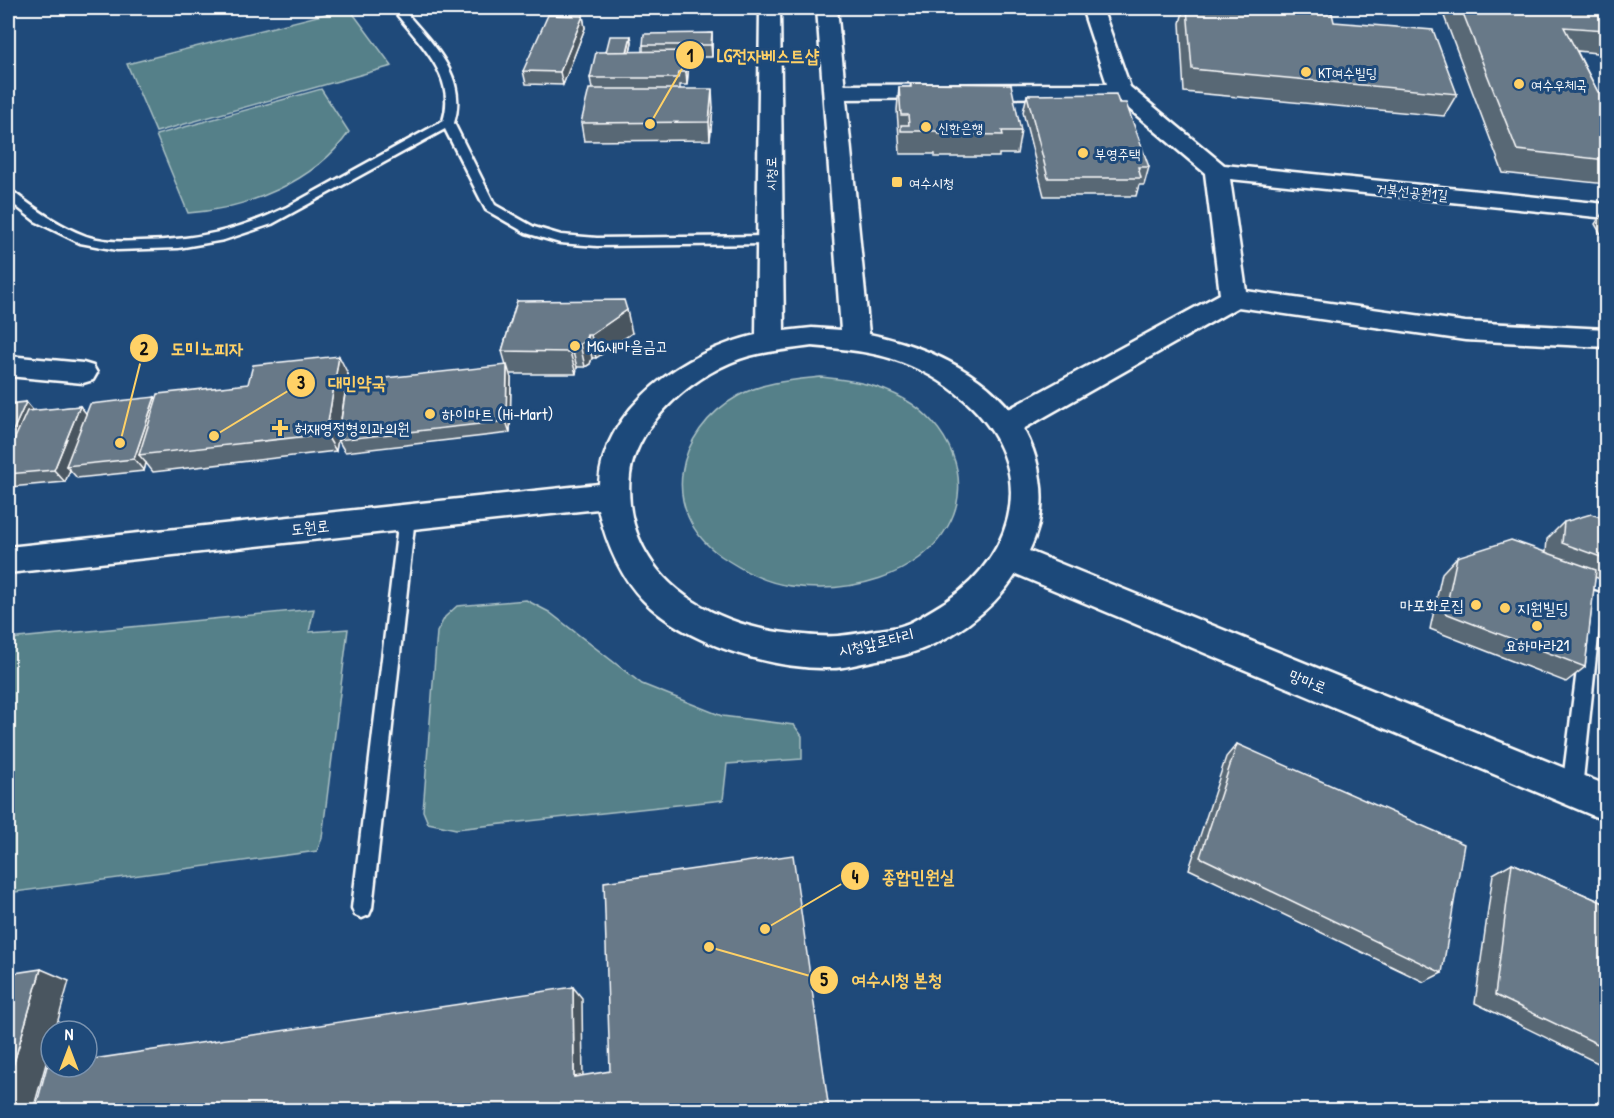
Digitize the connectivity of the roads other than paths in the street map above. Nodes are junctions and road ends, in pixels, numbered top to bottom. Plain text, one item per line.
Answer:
1 (397, 8) edge
2 (770, 8) edge
3 (827, 8) edge
4 (1092, 8) edge
5 (1120, 90) junction
6 (835, 92) junction
7 (448, 123) junction
8 (1217, 171) junction
9 (8, 194) edge
10 (1606, 211) edge
11 (770, 240) junction
12 (1234, 298) junction
13 (1606, 338) edge
14 (856, 340) junction
15 (770, 342) junction
16 (8, 366) edge
17 (82, 373) dead end
18 (1005, 425) junction
19 (613, 495) junction
20 (407, 517) junction
21 (1011, 558) junction
22 (8, 560) edge
23 (1606, 602) edge
24 (1572, 789) junction
25 (1606, 803) edge
26 (362, 908) dead end

1 - 7 lane
2 - 11 street, 시청로
3 - 6 street
4 - 5 street
5 - 6 street
5 - 8 street
6 - 14 street
7 - 9 lane
7 - 11 lane
8 - 10 street, 거북선공원1길
8 - 12 street
11 - 15 street, 시청로
12 - 13 street
12 - 18 street
14 - 15 street, 시청앞로타리
14 - 18 street, 시청앞로타리
15 - 19 street, 시청앞로타리
16 - 17 street
18 - 21 street, 시청앞로타리
19 - 20 street, 도원로
19 - 21 street, 시청앞로타리
20 - 22 street, 도원로
20 - 26 lane
21 - 24 street, 망마로
23 - 24 lane
24 - 25 street, 망마로

